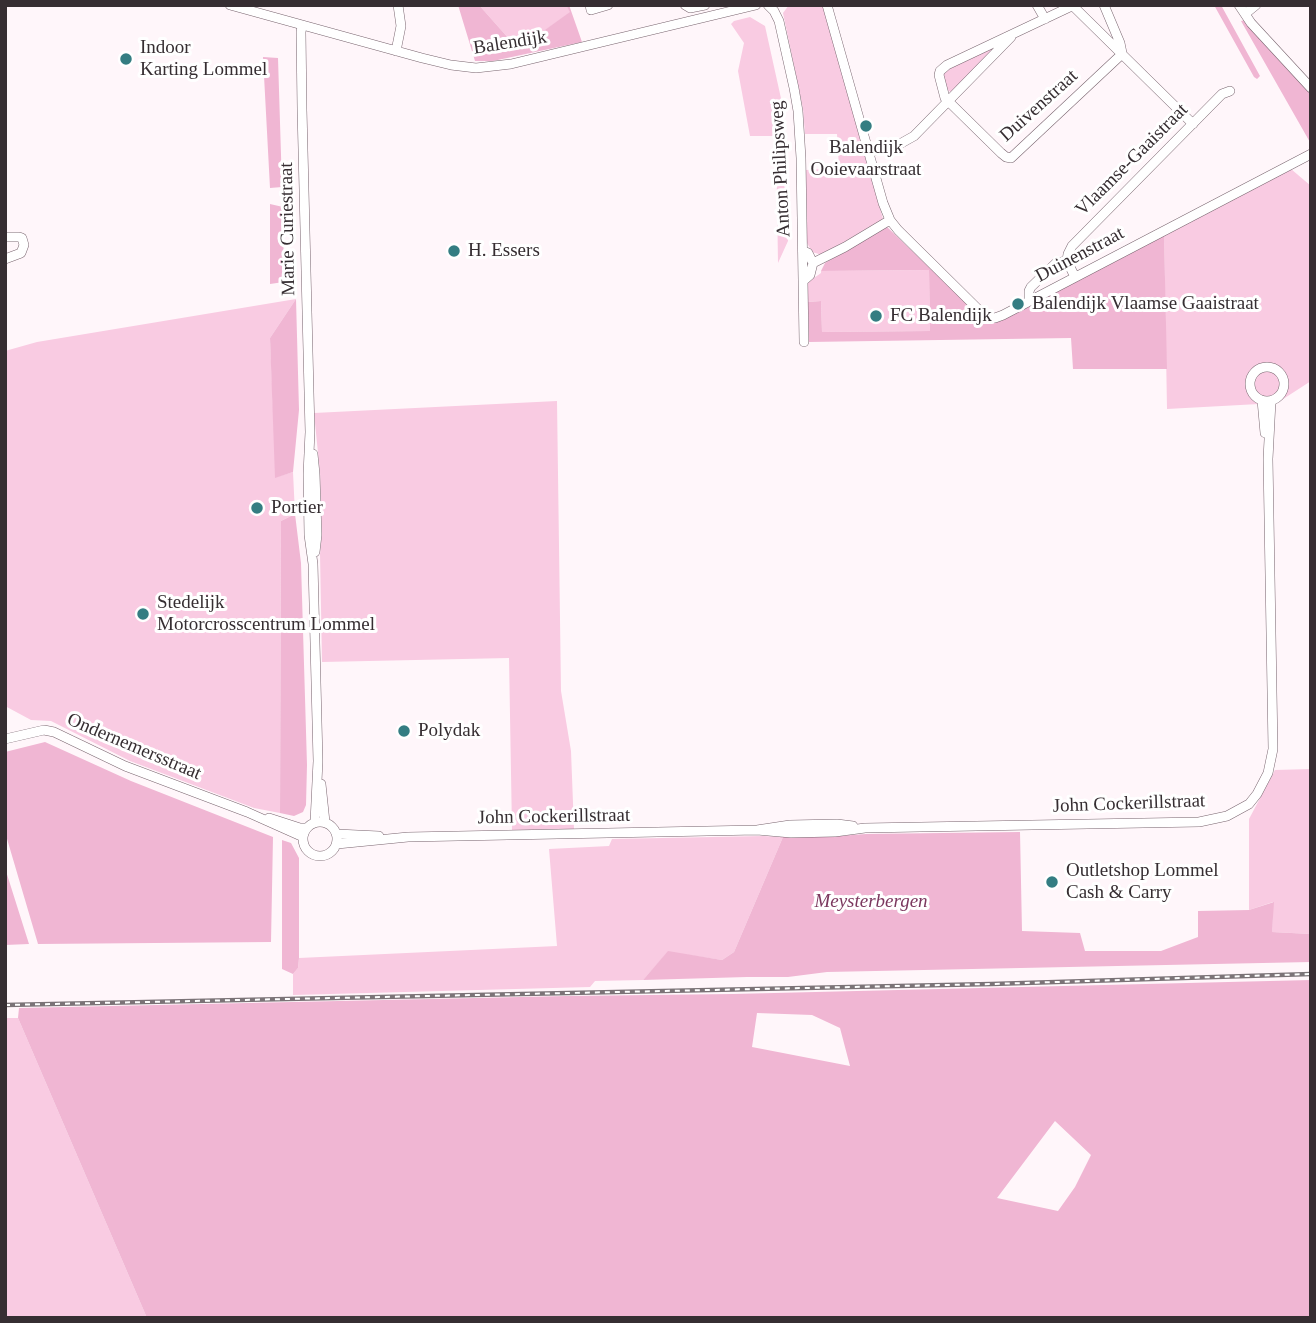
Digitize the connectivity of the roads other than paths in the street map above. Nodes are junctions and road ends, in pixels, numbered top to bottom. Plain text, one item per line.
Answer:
1 (230, 5) edge
2 (398, 5) edge
3 (590, 5) edge
4 (608, 5) edge
5 (705, 5) edge
6 (756, 5) edge
7 (768, 5) edge
8 (827, 5) edge
9 (1037, 5) edge
10 (1074, 5) edge
11 (1104, 5) edge
12 (1239, 5) edge
13 (1256, 5) edge
14 (686, 6) edge
15 (247, 8) edge
16 (1245, 14) junction
17 (1045, 19) junction
18 (686, 22) junction
19 (302, 25) junction
20 (1017, 32) junction
21 (396, 51) junction
22 (1122, 54) junction
23 (1311, 88) edge
24 (1230, 91) dead end
25 (948, 102) junction
26 (1193, 124) junction
27 (869, 152) junction
28 (1311, 154) edge
29 (890, 220) junction
30 (5, 237) edge
31 (803, 251) junction
32 (5, 259) edge
33 (1068, 261) junction
34 (813, 263) junction
35 (1075, 277) junction
36 (803, 281) junction
37 (1029, 301) junction
38 (804, 342) dead end
39 (1267, 400) dead end
40 (5, 740) edge
41 (247, 812) junction
42 (315, 824) junction
43 (303, 837) junction
44 (337, 839) junction

1 - 15 street, Balendijk
2 - 21 street
3 - 4 street
5 - 14 street
6 - 18 street, Balendijk
7 - 31 street, Anton Philipsweg
8 - 27 street, Duinenstraat
9 - 17 street
10 - 17 street
10 - 22 street
11 - 22 street
12 - 16 street
13 - 16 street
14 - 18 street
15 - 19 street, Balendijk
16 - 23 street
17 - 20 street
18 - 21 street, Balendijk
19 - 21 street, Balendijk
19 - 42 street, Marie Curiestraat
20 - 25 street
20 - 25 street
22 - 25 street, Duivenstraat
22 - 26 street
24 - 26 street, Vlaamse-Gaaistraat
25 - 27 street
26 - 33 street, Vlaamse-Gaaistraat
27 - 29 street, Duinenstraat
28 - 35 street, Duinenstraat
29 - 34 street
29 - 37 street, Duinenstraat
30 - 32 street
31 - 34 street, Anton Philipsweg
31 - 36 street, Anton Philipsweg
33 - 35 street
33 - 37 street, Vlaamse-Gaaistraat
34 - 36 street, Anton Philipsweg
35 - 37 street, Duinenstraat
36 - 38 street, Anton Philipsweg
39 - 44 street, John Cockerillstraat
40 - 41 street, Ondernemersstraat
41 - 42 street, Ondernemersstraat
41 - 43 street, Ondernemersstraat
42 - 43 street
42 - 44 street
43 - 44 street

